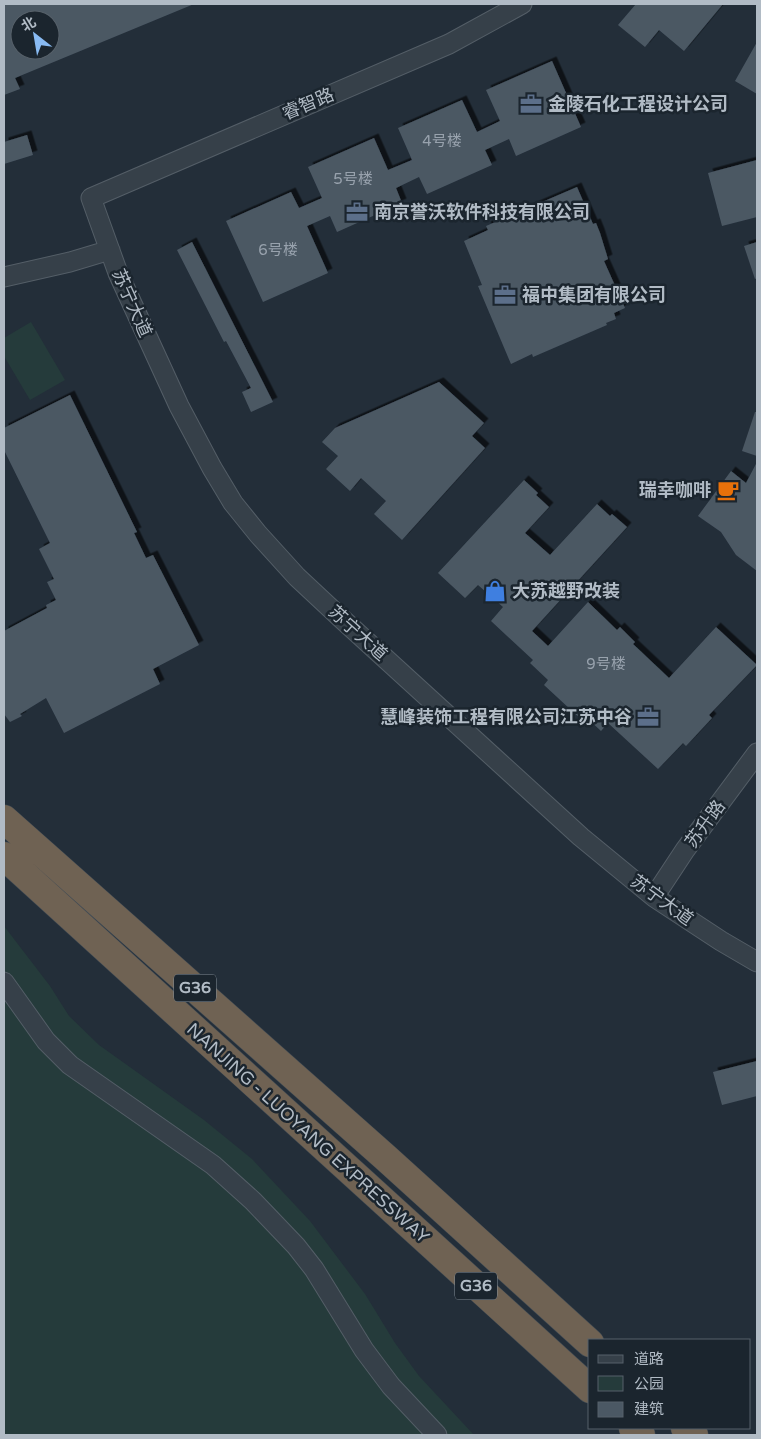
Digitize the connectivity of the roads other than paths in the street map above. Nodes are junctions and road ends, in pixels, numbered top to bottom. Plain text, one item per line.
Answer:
1 (522, 4) edge
2 (91, 198) joint
3 (110, 250) junction
4 (4, 276) edge
5 (757, 753) edge
6 (4, 818) edge
7 (4, 856) edge
8 (654, 897) junction
9 (757, 962) edge
10 (4, 982) edge
11 (588, 1341) edge
12 (588, 1387) edge
13 (437, 1435) edge

1 - 2 street, 睿智路
2 - 3 street, 苏宁大道
3 - 4 street
3 - 8 street, 苏宁大道
5 - 8 street, 苏升路
6 - 11 highway, NANJING - LUOYANG EXPRESSWAY / G36
7 - 12 highway, NANJING - LUOYANG EXPRESSWAY / G36
8 - 9 street, 苏宁大道
10 - 13 street

